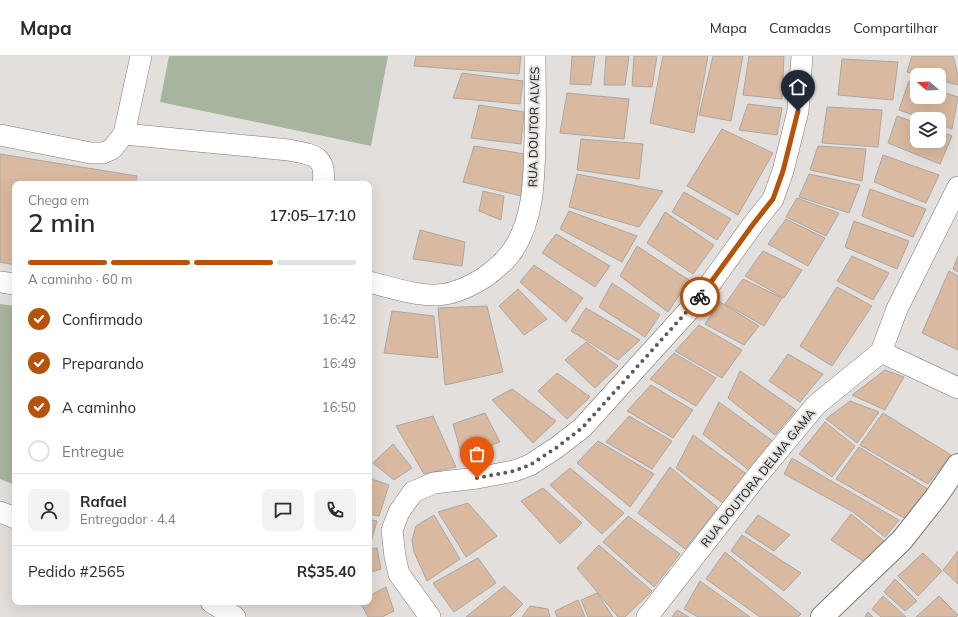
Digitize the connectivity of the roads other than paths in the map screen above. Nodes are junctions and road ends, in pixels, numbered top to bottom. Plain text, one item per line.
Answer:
1 (141, 56) edge
2 (535, 56) edge
3 (802, 56) edge
4 (0, 134) edge
5 (124, 134) junction
6 (323, 181) edge
7 (958, 188) edge
8 (0, 282) edge
9 (372, 283) edge
10 (12, 284) edge
11 (880, 352) junction
12 (958, 388) edge
13 (958, 465) edge
14 (0, 512) edge
15 (12, 517) edge
16 (216, 605) edge
17 (235, 617) edge
18 (430, 617) edge
19 (647, 617) edge
20 (822, 617) edge

1 - 5 street
2 - 9 street, RUA DOUTOR ALVES
3 - 18 street
4 - 5 street
5 - 6 street
7 - 11 street, RUA DOUTORA DELMA GAMA
8 - 10 street
11 - 12 street
11 - 19 street, RUA DOUTORA DELMA GAMA
13 - 20 street
14 - 15 street
16 - 17 street

